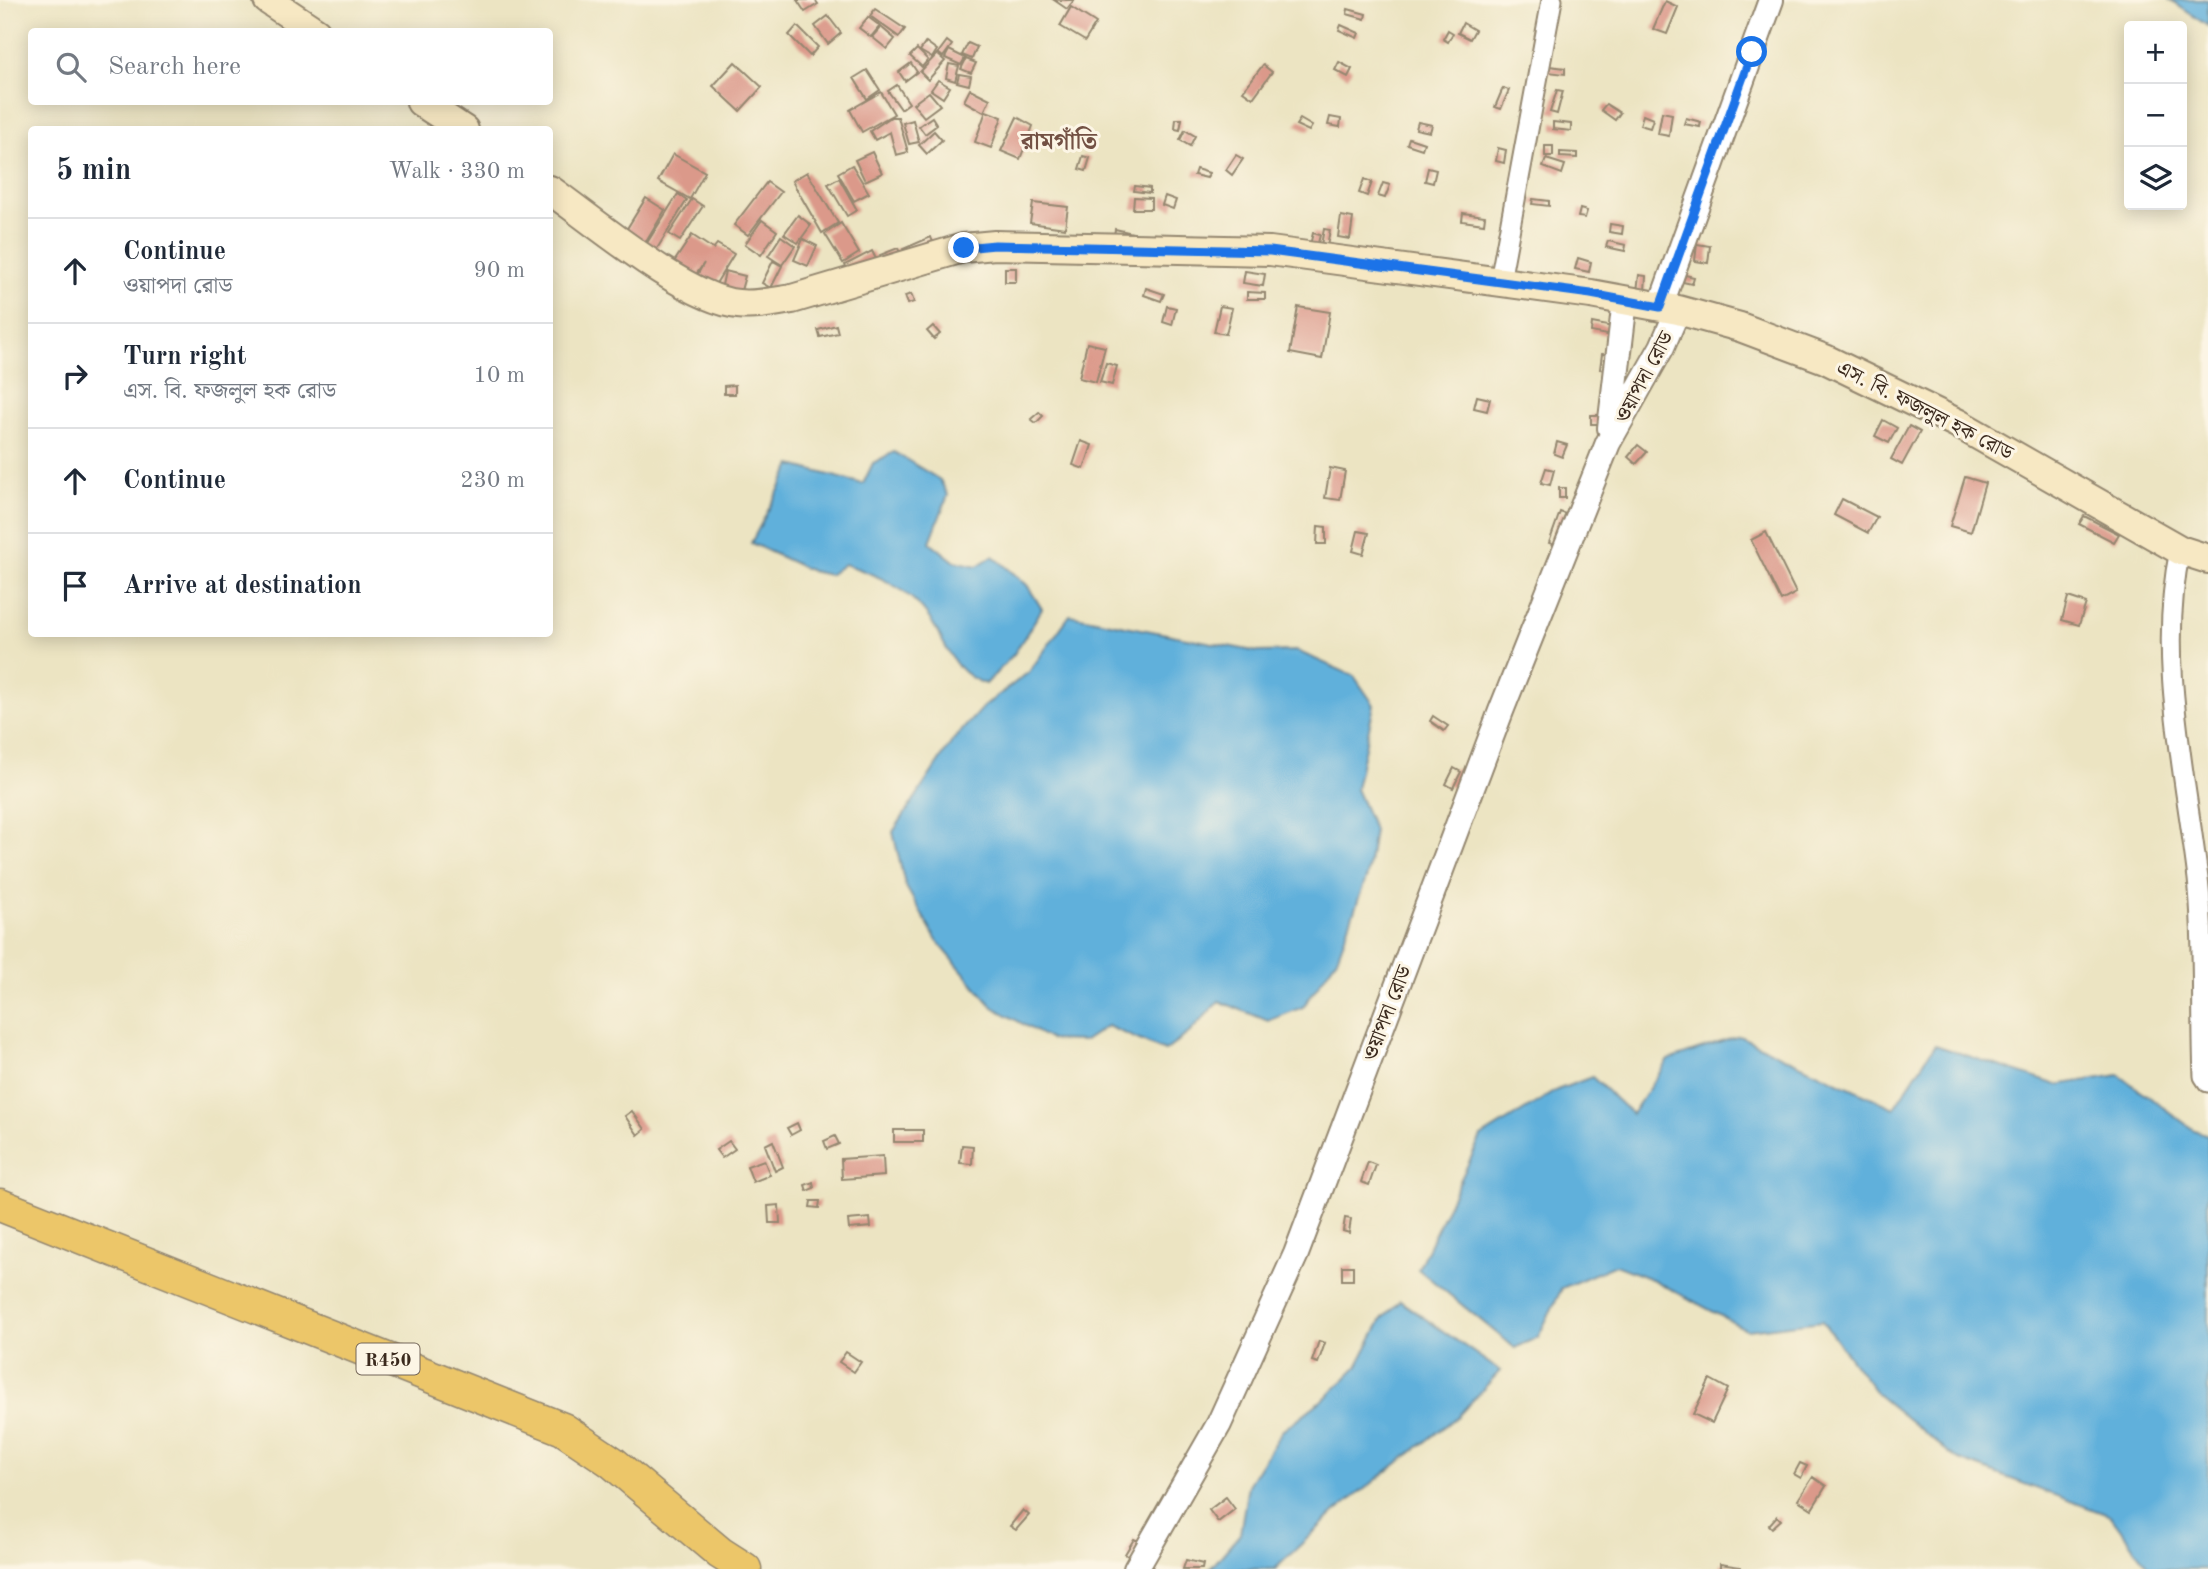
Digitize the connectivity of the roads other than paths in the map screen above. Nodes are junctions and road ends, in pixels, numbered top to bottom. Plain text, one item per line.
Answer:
1 (268, 0) edge
2 (1552, 0) edge
3 (1771, 0) edge
4 (310, 28) edge
5 (426, 105) edge
6 (458, 126) edge
7 (553, 192) edge
8 (1500, 281) junction
9 (1625, 300) junction
10 (1669, 309) junction
11 (1608, 443) junction
12 (2180, 550) junction
13 (2208, 559) edge
14 (2208, 1082) edge
15 (0, 1205) edge
16 (745, 1569) edge
17 (1136, 1569) edge

1 - 4 main road
2 - 8 street
3 - 10 street, ওয়াপদা রোড
5 - 6 main road
7 - 8 main road, এস. বি. ফজলুল হক রোড
8 - 9 main road, এস. বি. ফজলুল হক রোড
9 - 10 main road, এস. বি. ফজলুল হক রোড
9 - 11 street, ওয়াপদা রোড
10 - 11 street, ওয়াপদা রোড
10 - 12 main road, এস. বি. ফজলুল হক রোড
11 - 17 street, ওয়াপদা রোড
12 - 13 main road, এস. বি. ফজলুল হক রোড
12 - 14 street
15 - 16 main road, R450

